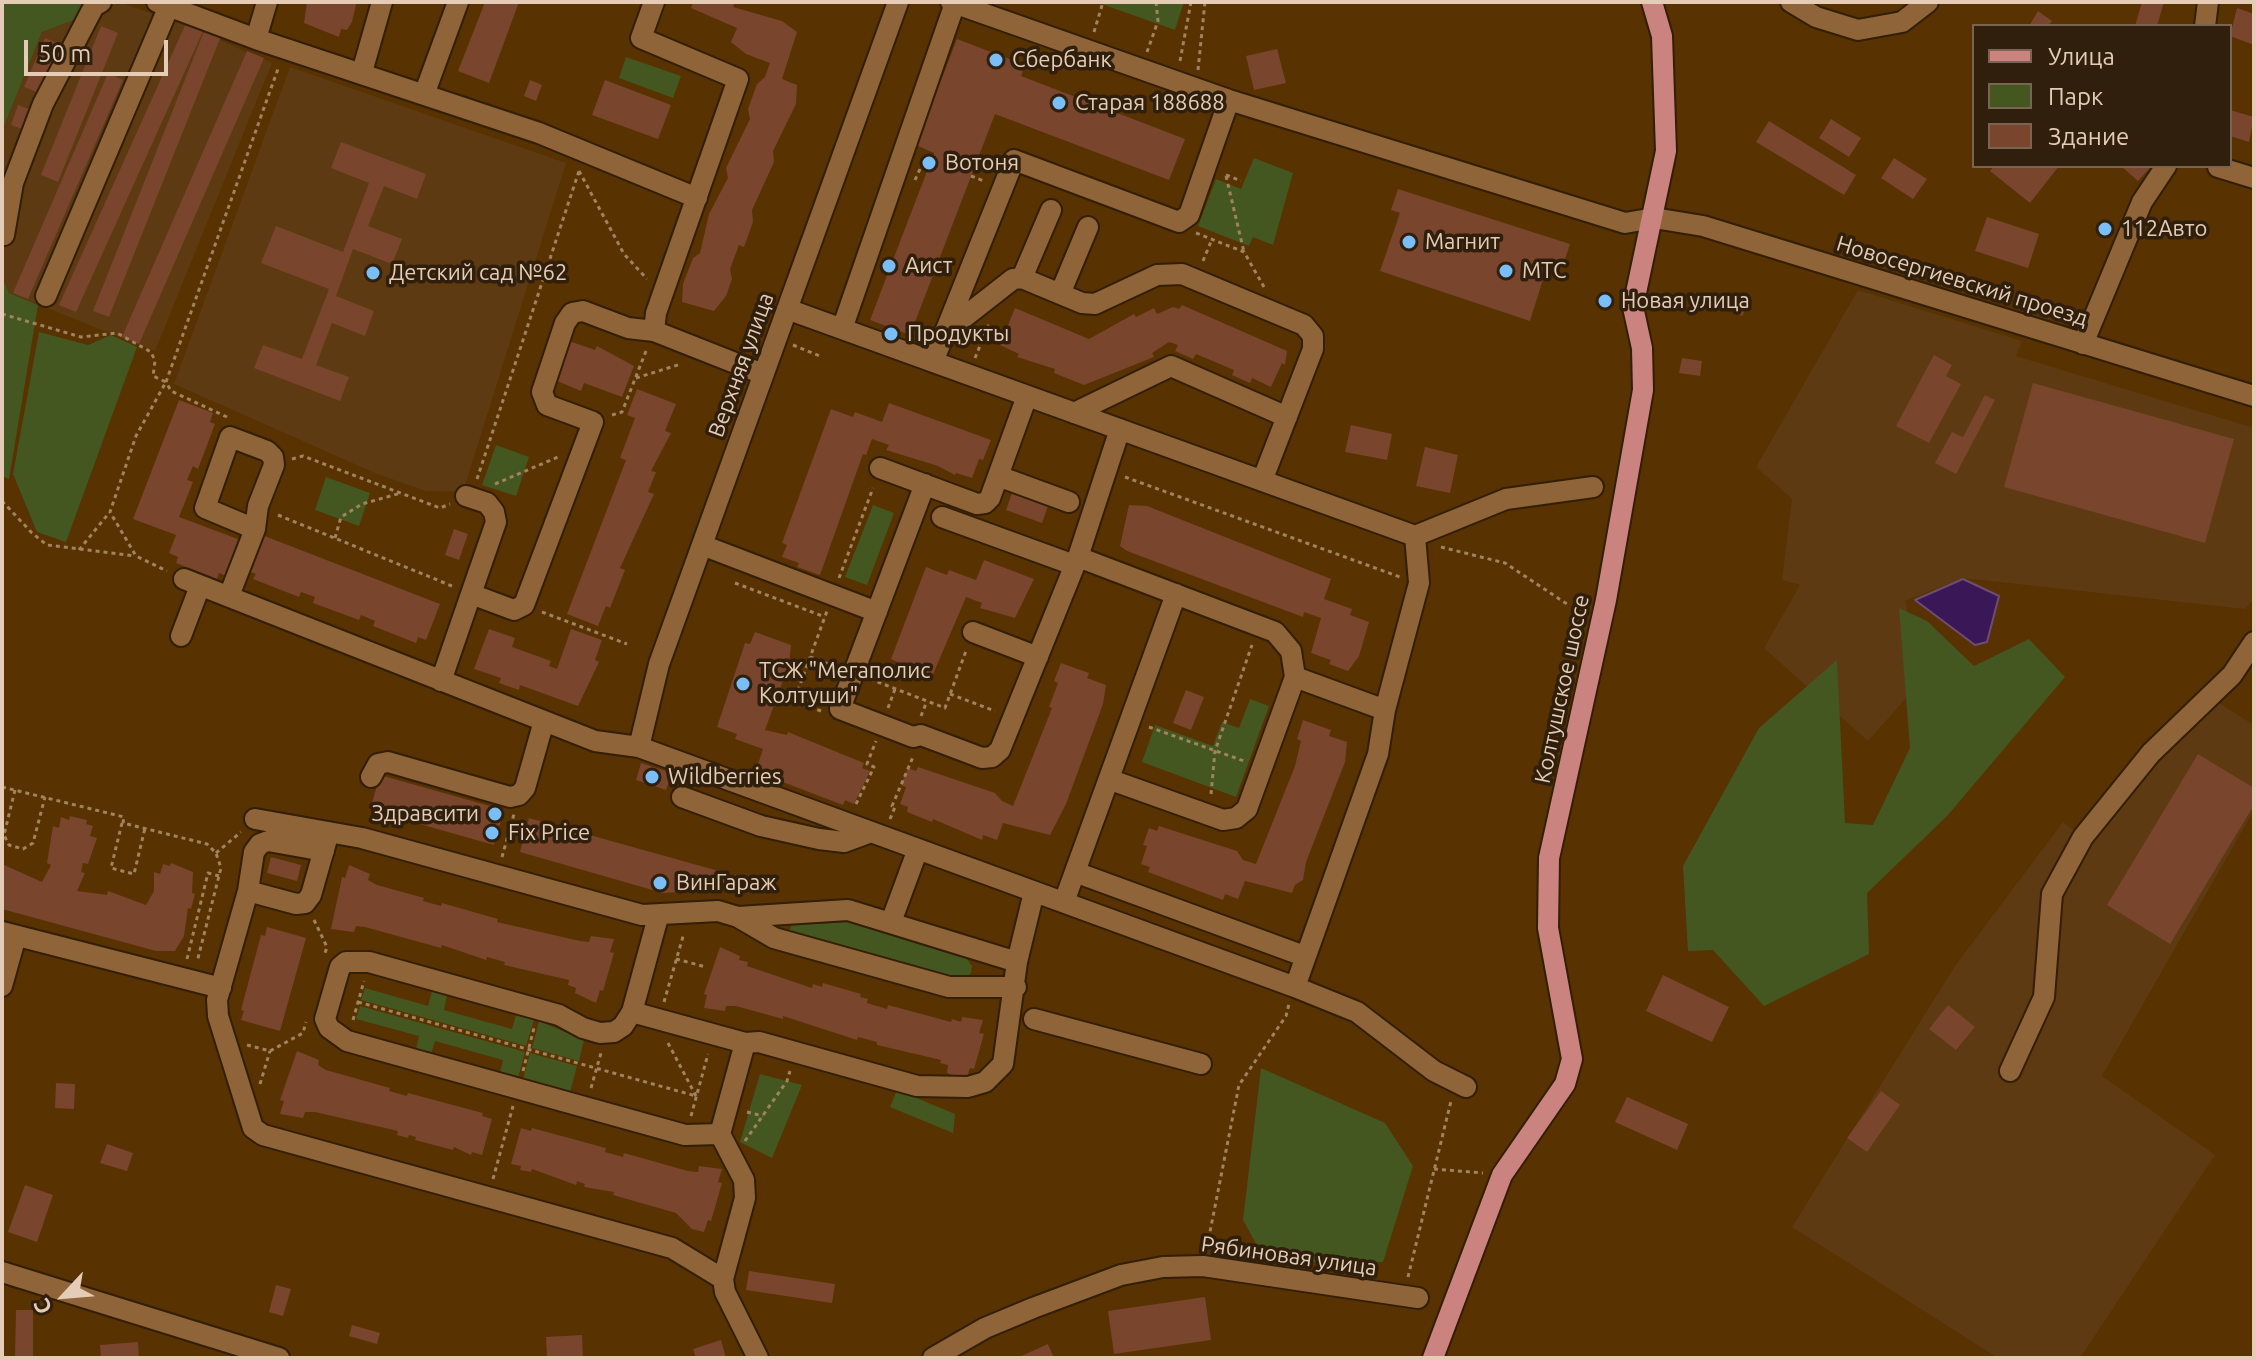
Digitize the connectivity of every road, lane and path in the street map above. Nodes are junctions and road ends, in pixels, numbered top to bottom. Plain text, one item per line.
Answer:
1 (101, 2) edge
2 (267, 2) edge
3 (382, 2) edge
4 (458, 2) edge
5 (654, 2) edge
6 (898, 2) edge
7 (1103, 2) edge
8 (1156, 2) edge
9 (1191, 2) edge
10 (1205, 2) edge
11 (1652, 2) edge
12 (1791, 2) edge
13 (1928, 2) edge
14 (2208, 2) edge
15 (953, 3) edge
16 (163, 4) edge
17 (2205, 24) edge
18 (1094, 32) dead end
19 (256, 39) junction
20 (286, 47) junction
21 (1147, 52) dead end
22 (362, 72) junction
23 (1187, 85) junction
24 (425, 92) junction
25 (1229, 100) junction
26 (572, 146) junction
27 (2165, 168) edge
28 (2221, 168) edge
29 (579, 171) junction
30 (1226, 176) dead end
31 (2254, 178) edge
32 (697, 198) junction
33 (1051, 210) dead end
34 (1654, 218) junction
35 (1179, 222) junction
36 (1088, 227) dead end
37 (4, 235) dead end
38 (1212, 239) junction
39 (1244, 252) junction
40 (1022, 278) junction
41 (1196, 279) junction
42 (649, 281) dead end
43 (1060, 294) junction
44 (46, 296) dead end
45 (787, 309) junction
46 (2, 314) edge
47 (1280, 315) junction
48 (990, 323) dead end
49 (842, 329) junction
50 (654, 331) junction
51 (944, 333) junction
52 (782, 341) dead end
53 (2083, 344) junction
54 (820, 356) dead end
55 (933, 362) junction
56 (681, 364) dead end
57 (763, 374) junction
58 (969, 374) junction
59 (636, 378) junction
60 (166, 382) junction
61 (1027, 396) junction
62 (2254, 396) edge
63 (1074, 413) junction
64 (1287, 417) junction
65 (593, 422) junction
66 (1120, 429) junction
67 (230, 437) junction
68 (584, 447) junction
69 (274, 465) junction
70 (880, 468) dead end
71 (1109, 471) junction
72 (998, 476) junction
73 (1262, 481) junction
74 (925, 484) junction
75 (1593, 487) dead end
76 (401, 493) junction
77 (470, 494) junction
78 (2, 501) edge
79 (1069, 502) dead end
80 (985, 503) junction
81 (258, 506) junction
82 (110, 512) junction
83 (942, 517) dead end
84 (255, 529) junction
85 (975, 529) junction
86 (1415, 536) junction
87 (335, 538) junction
88 (702, 545) junction
89 (79, 550) junction
90 (136, 556) junction
91 (1076, 561) junction
92 (192, 582) junction
93 (735, 583) dead end
94 (1419, 583) junction
95 (471, 594) junction
96 (1176, 594) junction
97 (229, 596) junction
98 (1567, 604) dead end
99 (524, 605) junction
100 (877, 612) junction
101 (825, 617) dead end
102 (973, 632) joint
103 (181, 636) dead end
104 (2254, 642) edge
105 (627, 644) dead end
106 (1252, 645) dead end
107 (810, 657) dead end
108 (1038, 657) junction
109 (853, 673) junction
110 (1295, 677) junction
111 (441, 681) junction
112 (895, 689) junction
113 (950, 694) junction
114 (927, 701) junction
115 (1385, 710) junction
116 (1013, 718) junction
117 (1132, 720) junction
118 (544, 721) junction
119 (882, 725) junction
120 (921, 726) junction
121 (639, 747) junction
122 (1215, 751) junction
123 (1262, 768) junction
124 (371, 777) dead end
125 (1111, 780) junction
126 (2, 787) edge
127 (15, 790) junction
128 (519, 795) junction
129 (45, 797) junction
130 (682, 797) dead end
131 (1204, 814) junction
132 (852, 815) dead end
133 (255, 819) joint
134 (123, 823) junction
135 (145, 828) junction
136 (879, 830) junction
137 (326, 841) junction
138 (918, 849) junction
139 (216, 853) junction
140 (1075, 872) junction
141 (497, 875) junction
142 (219, 876) junction
143 (248, 891) junction
144 (1034, 892) junction
145 (1064, 902) junction
146 (318, 909) dead end
147 (689, 914) junction
148 (658, 917) junction
149 (738, 917) junction
150 (303, 918) dead end
151 (315, 921) junction
152 (891, 922) junction
153 (9, 934) edge
154 (1304, 956) junction
155 (676, 959) junction
156 (323, 961) dead end
157 (369, 962) junction
158 (1017, 962) junction
159 (706, 967) dead end
160 (189, 973) junction
161 (2, 986) edge
162 (1016, 987) junction
163 (1295, 987) junction
164 (221, 988) junction
165 (358, 1002) junction
166 (662, 1011) dead end
167 (632, 1012) junction
168 (307, 1019) dead end
169 (1034, 1019) dead end
170 (607, 1033) junction
171 (347, 1041) junction
172 (667, 1041) dead end
173 (238, 1043) dead end
174 (745, 1043) junction
175 (270, 1051) junction
176 (708, 1053) dead end
177 (267, 1059) dead end
178 (1201, 1064) dead end
179 (597, 1069) junction
180 (2010, 1071) dead end
181 (787, 1081) dead end
182 (1461, 1084) joint
183 (696, 1096) junction
184 (586, 1107) junction
185 (748, 1112) dead end
186 (763, 1116) junction
187 (690, 1121) dead end
188 (720, 1134) junction
189 (743, 1144) dead end
190 (1434, 1169) junction
191 (1502, 1175) junction
192 (1203, 1266) junction
193 (2, 1272) edge
194 (723, 1279) junction
195 (1411, 1297) joint
196 (279, 1358) edge
197 (758, 1358) edge
198 (933, 1358) edge
199 (1433, 1358) edge

1 - 37 street
2 - 19 street
3 - 22 street
4 - 24 street
5 - 32 street
6 - 45 street, Верхняя улица
7 - 18 path
8 - 21 path
9 - 23 path
10 - 23 path
11 - 34 main road, Колтушское шоссе
12 - 13 street
14 - 17 street
15 - 23 street, Новосергиевский проезд
15 - 49 street
16 - 19 street
16 - 44 street
19 - 20 street
20 - 22 street
20 - 60 path
22 - 24 street
23 - 25 street, Новосергиевский проезд
24 - 26 street
25 - 34 street, Новосергиевский проезд
25 - 35 street
26 - 29 path
26 - 32 street
27 - 53 street
28 - 31 street
29 - 42 path
29 - 77 path
30 - 39 path
32 - 50 street
33 - 40 street
34 - 53 street, Новосергиевский проезд
34 - 191 main road, Колтушское шоссе
35 - 38 path
35 - 51 street
36 - 43 street
38 - 39 path
38 - 41 path
39 - 47 path
40 - 43 street
40 - 51 street
41 - 43 street
41 - 47 street
45 - 49 street
45 - 57 street, Верхняя улица
46 - 60 path
47 - 64 street
48 - 58 path
49 - 55 street
50 - 57 street
50 - 59 path
50 - 65 street
51 - 55 street
52 - 54 path
53 - 62 street, Новосергиевский проезд
55 - 58 street
56 - 59 path
57 - 88 street, Верхняя улица
58 - 61 street
59 - 65 path
60 - 67 path
60 - 82 path
61 - 63 street
61 - 72 street
63 - 64 street
63 - 66 street
64 - 73 street
65 - 68 street
66 - 71 street
66 - 73 street
67 - 69 street
67 - 84 street
68 - 77 path
68 - 99 street
69 - 76 path
69 - 81 street
70 - 74 street
71 - 91 street
71 - 94 path
72 - 79 street
72 - 80 street
73 - 86 street
74 - 80 street
74 - 100 street
75 - 86 street
76 - 77 path
76 - 87 path
77 - 95 street
78 - 89 path
80 - 85 street
81 - 84 street
81 - 87 path
82 - 89 path
82 - 90 path
83 - 85 street
84 - 97 street
85 - 91 street
86 - 94 street
86 - 98 path
87 - 95 path
88 - 100 street
88 - 121 street, Верхняя улица
89 - 90 path
90 - 92 path
91 - 96 street
91 - 108 street
92 - 97 street
92 - 103 street
93 - 101 path
94 - 115 street
95 - 99 street
95 - 111 street
96 - 110 street
96 - 117 street
97 - 111 street
99 - 105 path
100 - 109 street
102 - 108 street
102 - 113 path
104 - 180 street
106 - 122 path
107 - 109 path
108 - 116 street
109 - 112 path
109 - 119 street
110 - 115 street
110 - 123 street
111 - 118 street
112 - 114 path
112 - 119 path
113 - 114 path
113 - 116 path
114 - 120 path
115 - 154 street
116 - 120 street
117 - 122 path
117 - 125 street
118 - 121 street
118 - 128 street
119 - 120 street
119 - 132 path
120 - 136 path
121 - 136 street
122 - 123 path
122 - 131 path
123 - 131 street
124 - 128 street
125 - 131 street
125 - 140 street
126 - 127 path
127 - 129 path
127 - 129 path
128 - 141 path
129 - 134 path
130 - 136 street
133 - 137 street
133 - 139 path
134 - 135 path
134 - 135 path
135 - 139 path
136 - 138 street
137 - 141 street
137 - 143 street
137 - 143 street
138 - 144 street
138 - 152 street
139 - 142 path
140 - 145 street
140 - 154 street
141 - 148 street
142 - 160 path
142 - 160 path
143 - 164 street
144 - 145 street
144 - 158 street
145 - 163 street
146 - 151 path
147 - 148 street
147 - 149 street
147 - 155 path
148 - 167 street
149 - 152 street
149 - 162 street
150 - 151 path
151 - 156 path
152 - 158 street
153 - 160 street
153 - 161 street
154 - 163 street
155 - 159 path
155 - 166 path
157 - 165 path
157 - 170 street
157 - 171 street
158 - 162 street
160 - 164 street
162 - 174 street
163 - 182 street
163 - 192 path
164 - 194 street
165 - 171 path
165 - 179 path
167 - 170 street
167 - 174 street
168 - 175 path
169 - 178 street
170 - 179 path
171 - 184 street
172 - 183 path
173 - 175 path
174 - 188 street
175 - 177 path
176 - 183 path
179 - 183 path
179 - 184 path
181 - 186 path
182 - 190 path
183 - 187 path
184 - 188 street
185 - 186 path
186 - 189 path
188 - 194 street
190 - 191 path
190 - 195 path
191 - 199 main road, Колтушское шоссе
192 - 195 street, Рябиновая улица
192 - 198 street, Рябиновая улица
193 - 196 street
194 - 197 street

